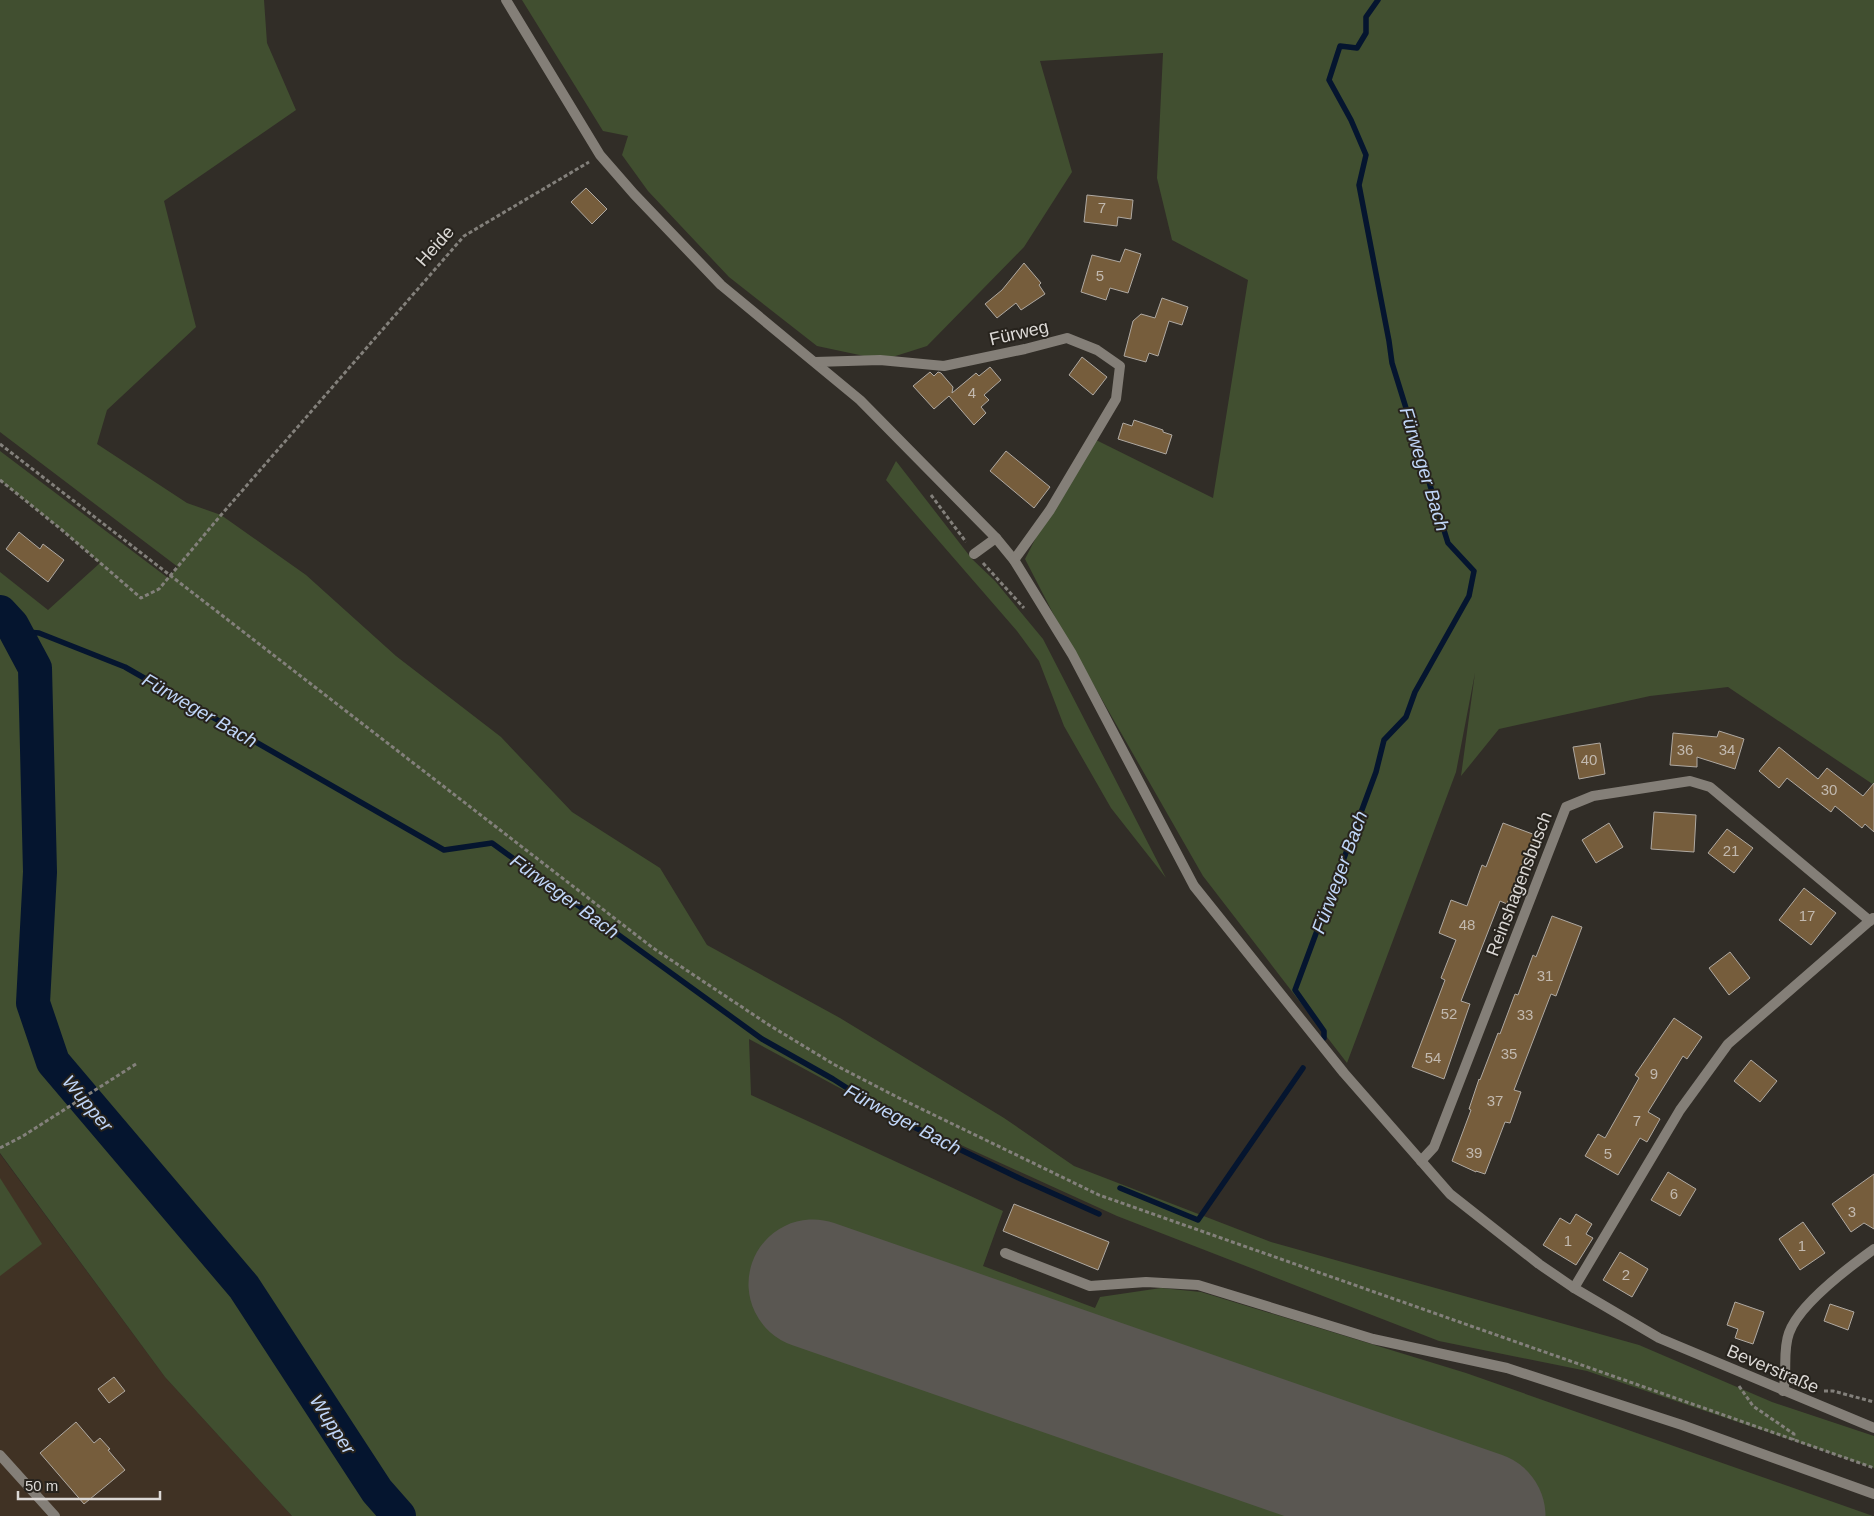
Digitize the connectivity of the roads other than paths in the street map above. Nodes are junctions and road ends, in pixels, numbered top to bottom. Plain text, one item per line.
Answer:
1 (506, 0) edge
2 (815, 362) junction
3 (996, 538) junction
4 (974, 554) dead end
5 (1014, 560) junction
6 (1872, 919) edge
7 (1421, 1160) junction
8 (1874, 1249) edge
9 (1005, 1253) dead end
10 (1574, 1288) junction
11 (1783, 1391) junction
12 (1874, 1428) edge
13 (0, 1455) edge
14 (1874, 1494) edge
15 (55, 1516) edge

1 - 2 street, Beverstraße
2 - 3 street, Beverstraße
2 - 5 street, Fürweg
3 - 4 street
3 - 5 street, Beverstraße
5 - 7 street, Beverstraße
6 - 7 street, Reinshagensbusch
6 - 10 street, Reinshagensbusch
7 - 10 street, Beverstraße
8 - 11 street
9 - 14 street
10 - 11 street, Beverstraße
11 - 12 street, Beverstraße
13 - 15 street

